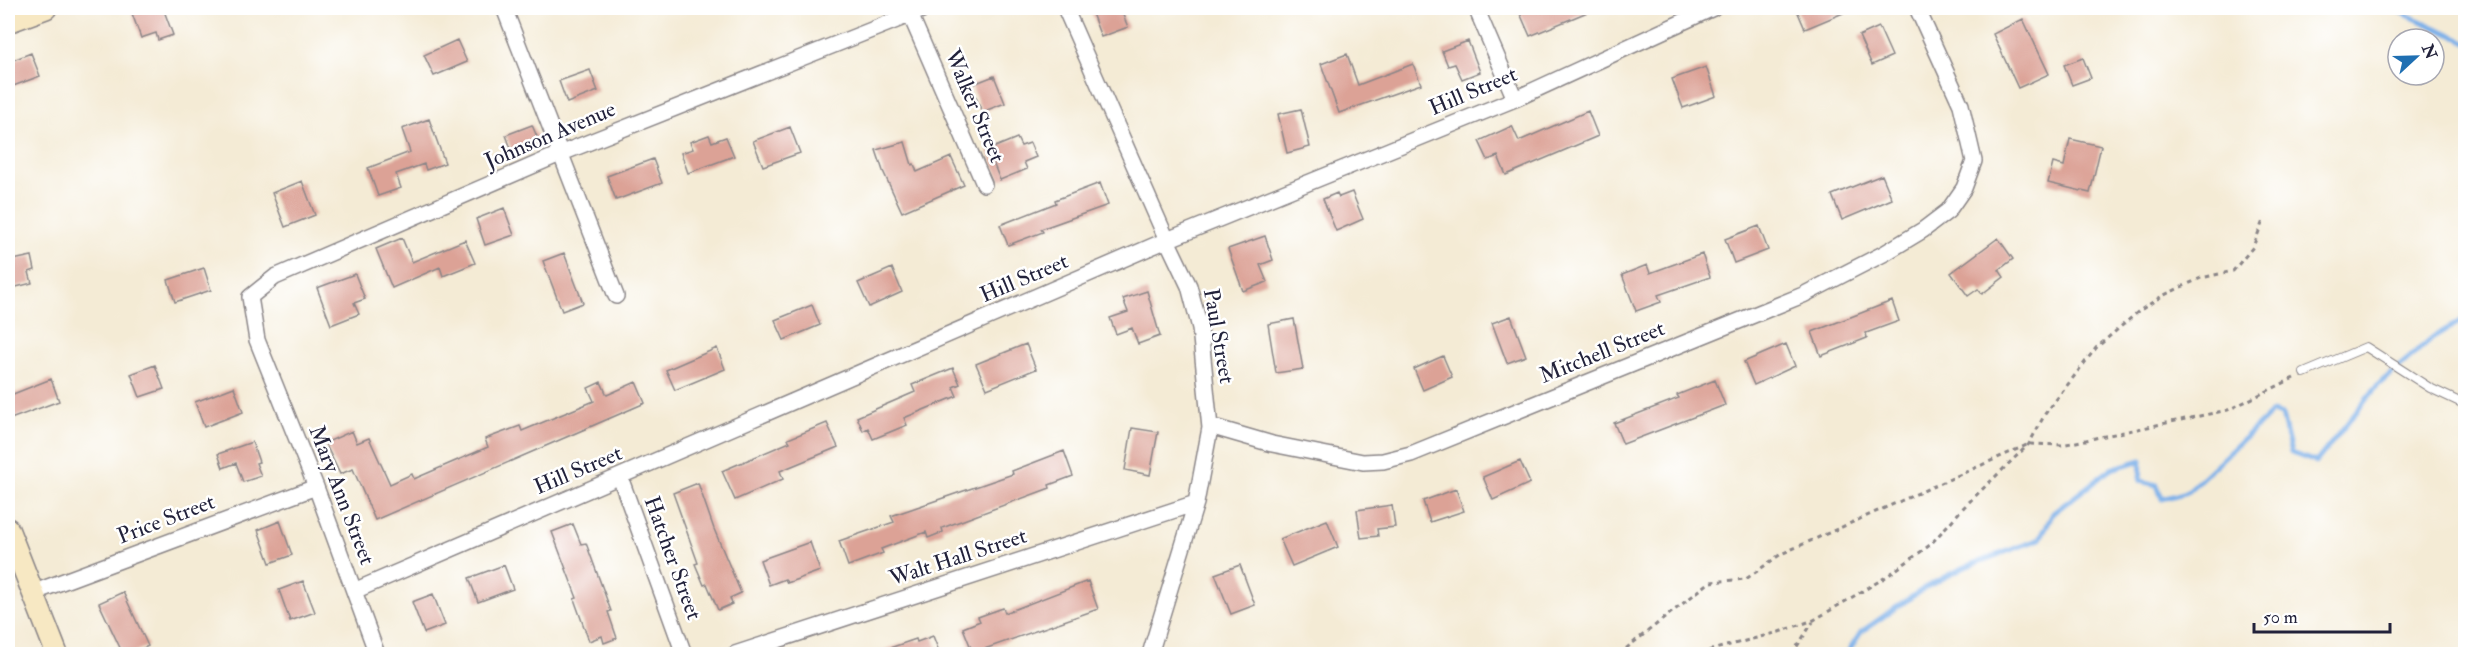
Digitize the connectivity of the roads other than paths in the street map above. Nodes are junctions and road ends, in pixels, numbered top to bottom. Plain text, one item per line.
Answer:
1 (46, 8) edge
2 (504, 8) edge
3 (927, 8) edge
4 (1065, 8) edge
5 (1476, 8) edge
6 (1713, 8) edge
7 (1917, 8) edge
8 (910, 14) junction
9 (8, 22) edge
10 (1515, 99) junction
11 (562, 153) junction
12 (984, 184) dead end
13 (1167, 240) junction
14 (616, 296) dead end
15 (262, 353) joint
16 (2304, 373) road end
17 (2466, 405) edge
18 (1210, 428) junction
19 (620, 477) junction
20 (316, 487) junction
21 (1196, 503) junction
22 (8, 529) edge
23 (354, 591) junction
24 (32, 593) junction
25 (57, 654) edge
26 (377, 654) edge
27 (684, 654) edge
28 (735, 654) edge
29 (1149, 654) edge

1 - 9 street
2 - 11 street
3 - 8 street, Johnson Avenue
4 - 13 street, Paul Street
5 - 10 street
6 - 10 street, Hill Street
7 - 18 street, Mitchell Street
8 - 11 street, Johnson Avenue
8 - 12 street, Walker Street
10 - 13 street, Hill Street
11 - 14 street
11 - 15 street, Johnson Avenue
13 - 18 street, Paul Street
13 - 19 street, Hill Street
15 - 20 street, Mary Ann Street
16 - 17 lane
18 - 21 street, Paul Street
19 - 23 street, Hill Street
19 - 27 street, Hatcher Street
20 - 23 street, Mary Ann Street
20 - 24 street, Price Street
21 - 28 street, Walt Hall Street
21 - 29 street, Paul Street
22 - 24 street
23 - 26 street, Mary Ann Street
24 - 25 street

